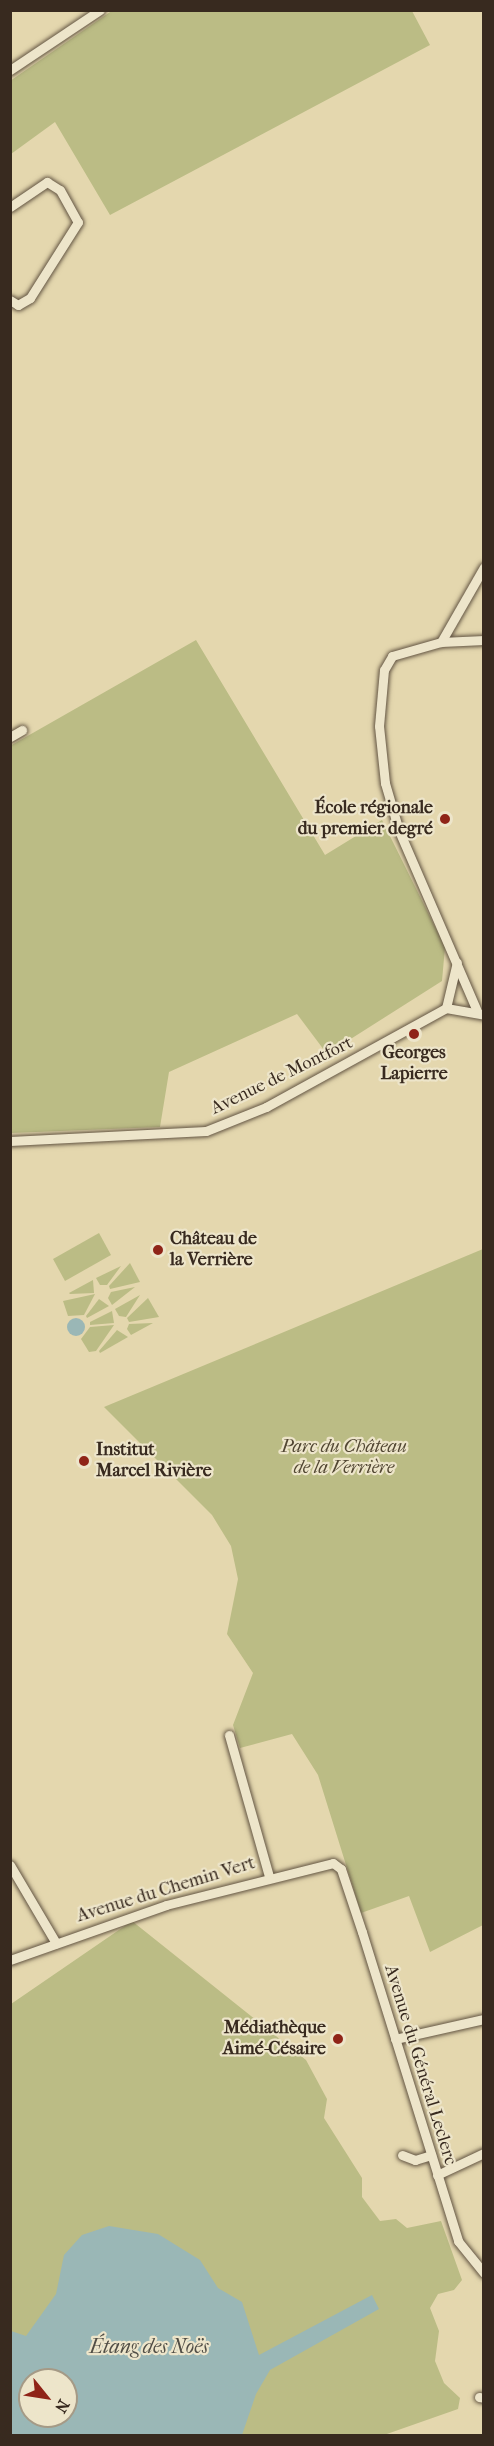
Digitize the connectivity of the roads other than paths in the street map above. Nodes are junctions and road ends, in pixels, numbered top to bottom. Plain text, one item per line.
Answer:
1 (100, 10) edge
2 (10, 70) edge
3 (10, 207) edge
4 (10, 300) edge
5 (483, 567) edge
6 (483, 640) edge
7 (441, 642) junction
8 (22, 730) dead end
9 (10, 737) edge
10 (457, 962) junction
11 (446, 1008) junction
12 (480, 1013) edge
13 (10, 1142) edge
14 (229, 1735) dead end
15 (333, 1863) joint
16 (10, 1865) edge
17 (269, 1876) junction
18 (56, 1943) junction
19 (10, 1960) edge
20 (483, 2019) edge
21 (395, 2039) junction
22 (483, 2154) edge
23 (402, 2155) dead end
24 (430, 2155) junction
25 (436, 2175) junction
26 (483, 2273) edge

1 - 2 street
3 - 4 street
5 - 7 street
6 - 7 street
7 - 10 street
8 - 9 street
10 - 11 street
10 - 12 street
11 - 12 street
11 - 13 street, Avenue de Montfort
14 - 17 street
15 - 17 street, Avenue du Chemin Vert
15 - 21 street, Avenue du Général Leclerc
16 - 18 street
17 - 18 street, Avenue du Chemin Vert
18 - 19 street, Avenue du Chemin Vert
20 - 21 street
21 - 24 street, Avenue du Général Leclerc
22 - 25 street
23 - 24 street
24 - 25 street, Avenue du Général Leclerc
25 - 26 street, Avenue du Général Leclerc

